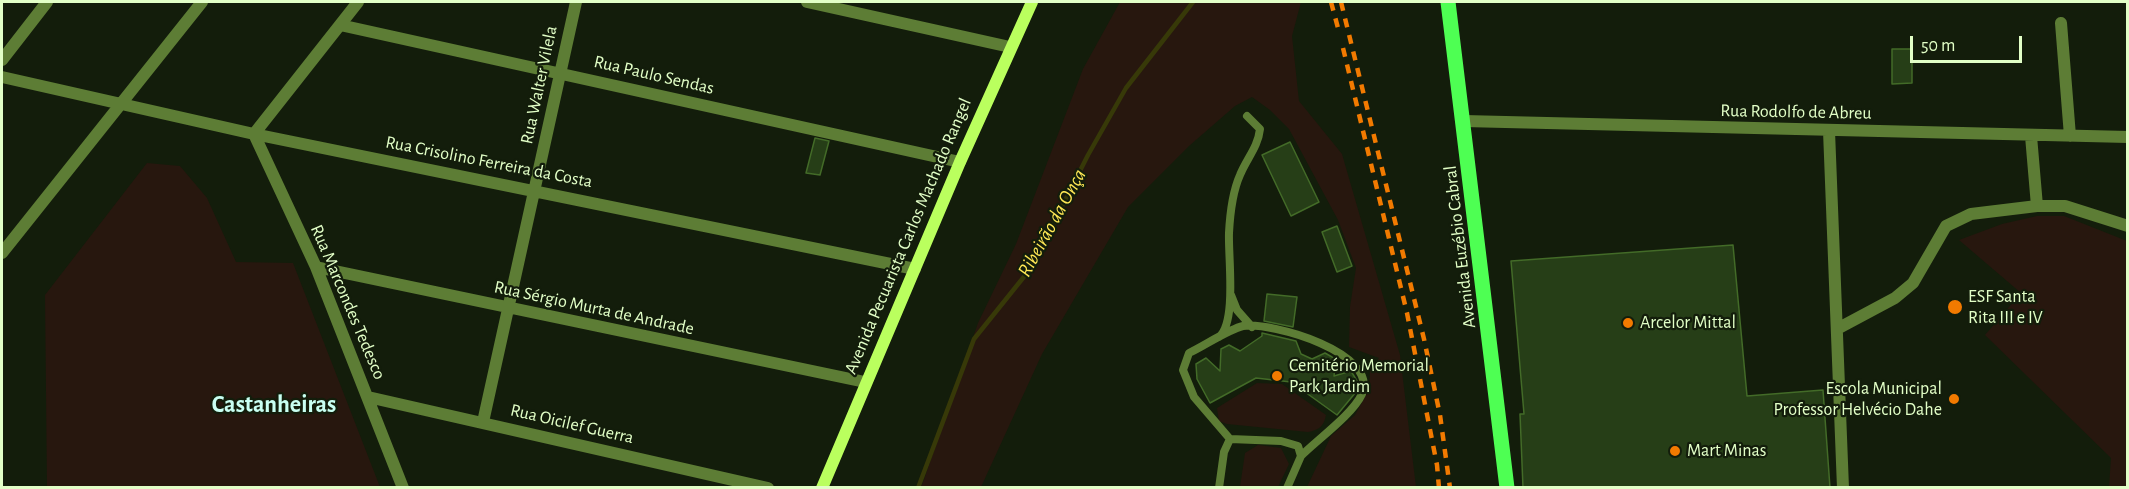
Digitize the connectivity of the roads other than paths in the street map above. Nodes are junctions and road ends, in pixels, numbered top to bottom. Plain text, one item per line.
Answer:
1 (47, 2) edge
2 (201, 2) edge
3 (358, 2) edge
4 (576, 2) edge
5 (807, 2) edge
6 (1448, 2) edge
7 (1028, 3) edge
8 (2061, 23) dead end
9 (340, 24) junction
10 (1010, 47) junction
11 (2, 60) edge
12 (560, 72) junction
13 (2, 77) edge
14 (121, 103) junction
15 (1247, 116) dead end
16 (1464, 121) junction
17 (1829, 131) junction
18 (254, 134) junction
19 (2031, 136) junction
20 (2070, 136) junction
21 (2127, 137) edge
22 (960, 162) junction
23 (534, 189) junction
24 (2037, 206) junction
25 (2127, 226) edge
26 (2, 253) edge
27 (316, 267) junction
28 (915, 269) junction
29 (1229, 286) junction
30 (508, 309) junction
31 (1252, 327) junction
32 (1837, 328) junction
33 (1216, 340) junction
34 (865, 382) junction
35 (368, 397) junction
36 (483, 422) junction
37 (1230, 439) junction
38 (1301, 456) junction
39 (403, 488) edge
40 (768, 488) edge
41 (822, 488) edge
42 (1219, 488) edge
43 (1287, 488) edge
44 (1507, 488) edge
45 (1843, 488) edge

1 - 11 street
2 - 14 street
3 - 9 street
4 - 12 street, Rua Walter Vilela
5 - 10 street
6 - 16 main road, Avenida Euzébio Cabral
7 - 10 street, Avenida Pecuarista Carlos Machado Rangel
8 - 20 street
9 - 12 street, Rua Paulo Sendas
9 - 18 street
10 - 22 street, Avenida Pecuarista Carlos Machado Rangel
12 - 22 street, Rua Paulo Sendas
12 - 23 street, Rua Walter Vilela
13 - 14 street, Rua Crisolino Ferreira da Costa
14 - 18 street, Rua Crisolino Ferreira da Costa
14 - 26 street
15 - 29 lane
16 - 17 street, Rua Rodolfo de Abreu
16 - 44 main road, Avenida Euzébio Cabral
17 - 19 street, Rua Rodolfo de Abreu
17 - 32 street
18 - 23 street, Rua Crisolino Ferreira da Costa
18 - 27 street, Rua Marcondes Tedesco
19 - 20 street, Rua Rodolfo de Abreu
19 - 24 street
20 - 21 street, Rua Rodolfo de Abreu
22 - 28 street, Avenida Pecuarista Carlos Machado Rangel
23 - 28 street, Rua Crisolino Ferreira da Costa
23 - 30 street, Rua Walter Vilela
24 - 25 street
24 - 32 street
27 - 30 street, Rua Sérgio Murta de Andrade
27 - 35 street, Rua Marcondes Tedesco
28 - 34 street, Avenida Pecuarista Carlos Machado Rangel
29 - 31 lane
29 - 33 lane
30 - 34 street, Rua Sérgio Murta de Andrade
30 - 36 street, Rua Walter Vilela
31 - 33 lane
31 - 38 lane
32 - 45 street
33 - 37 lane
34 - 41 street, Avenida Pecuarista Carlos Machado Rangel
35 - 36 street, Rua Oicilef Guerra
35 - 39 street, Rua Marcondes Tedesco
36 - 40 street, Rua Oicilef Guerra
37 - 38 lane
37 - 42 lane
38 - 43 lane

